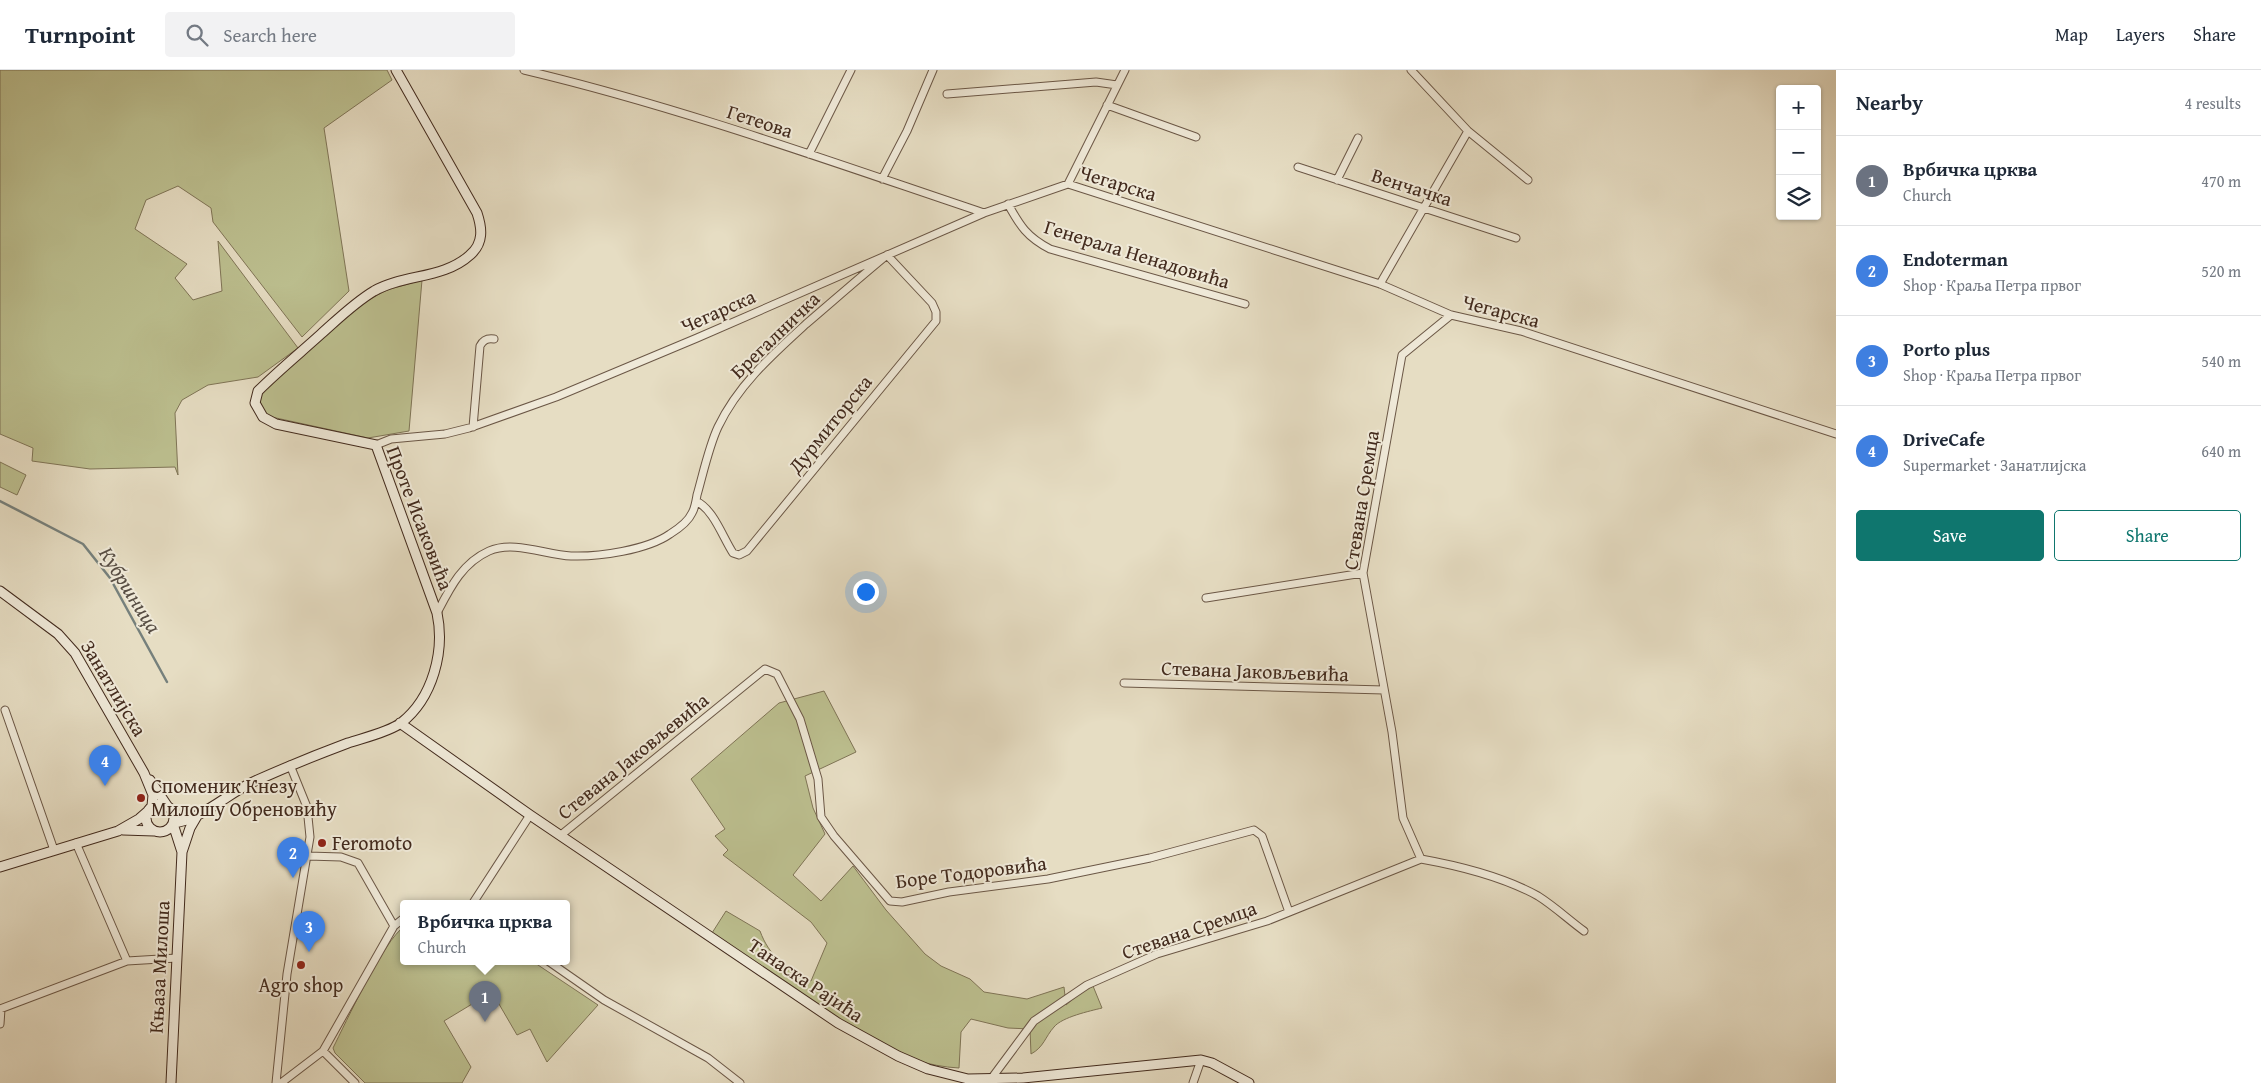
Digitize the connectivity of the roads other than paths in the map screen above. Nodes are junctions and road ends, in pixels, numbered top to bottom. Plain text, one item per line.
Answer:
1 (524, 70) edge
2 (851, 70) edge
3 (933, 70) edge
4 (1125, 70) edge
5 (1411, 70) edge
6 (396, 71) edge
7 (1116, 85) junction
8 (947, 94) dead end
9 (1107, 105) junction
10 (1468, 131) junction
11 (1196, 137) dead end
12 (1358, 138) dead end
13 (809, 154) junction
14 (1298, 167) dead end
15 (882, 179) junction
16 (1337, 180) junction
17 (1528, 180) dead end
18 (1068, 184) junction
19 (1008, 204) junction
20 (1424, 209) junction
21 (984, 213) junction
22 (1516, 238) dead end
23 (887, 255) junction
24 (1380, 284) junction
25 (1245, 304) dead end
26 (1451, 314) junction
27 (494, 339) dead end
28 (473, 426) junction
29 (1836, 434) edge
30 (376, 445) junction
31 (696, 501) junction
32 (1363, 573) junction
33 (0, 591) edge
34 (1206, 598) dead end
35 (437, 613) junction
36 (1124, 684) dead end
37 (1384, 690) junction
38 (726, 702) joint
39 (5, 710) dead end
40 (400, 723) junction
41 (290, 766) junction
42 (144, 773) junction
43 (150, 809) junction
44 (171, 810) junction
45 (199, 814) junction
46 (530, 815) junction
47 (173, 824) junction
48 (118, 831) junction
49 (158, 832) junction
50 (561, 836) junction
51 (76, 843) junction
52 (54, 850) junction
53 (182, 852) junction
54 (308, 856) junction
55 (1421, 858) junction
56 (0, 867) edge
57 (475, 900) edge
58 (1289, 912) junction
59 (400, 921) edge
60 (394, 926) junction
61 (1584, 931) dead end
62 (177, 958) junction
63 (126, 961) junction
64 (554, 965) edge
65 (1, 1009) edge
66 (0, 1024) edge
67 (323, 1051) junction
68 (1201, 1060) junction
69 (991, 1078) junction
70 (968, 1081) edge
71 (171, 1083) edge
72 (276, 1083) edge
73 (281, 1083) edge
74 (355, 1083) edge
75 (740, 1083) edge
76 (1193, 1083) edge
77 (1249, 1083) edge

1 - 13 street, Гетеова
2 - 13 street
3 - 15 street
4 - 7 street
5 - 10 street
6 - 30 street, Проте Исаковића
7 - 8 street
7 - 9 street
9 - 11 street
9 - 18 street
10 - 17 street
10 - 20 street
12 - 16 street
13 - 15 street, Гетеова
14 - 16 street, Венчачка
15 - 21 street, Гетеова
16 - 20 street, Венчачка
18 - 19 street, Чегарска
18 - 24 street, Чегарска
19 - 21 street, Чегарска
19 - 25 street, Генерала Ненадовића
20 - 22 street, Венчачка
20 - 24 street
21 - 23 street, Чегарска
23 - 28 street, Чегарска
23 - 31 street, Брегалничка
23 - 31 street, Дурмиторска
24 - 26 street, Чегарска
26 - 29 street, Чегарска
26 - 32 street, Стевана Сремца
27 - 28 street
28 - 30 street, Чегарска
30 - 35 street, Проте Исаковића
31 - 35 street, Брегалничка
32 - 34 street
32 - 37 street, Стевана Сремца
33 - 42 street, Занатлијска
35 - 40 street, Проте Исаковића
36 - 37 street, Стевана Јаковљевића
37 - 55 street, Стевана Сремца
38 - 50 street, Стевана Јаковљевића
38 - 58 street, Боре Тодоровића
39 - 52 street
40 - 41 street
40 - 46 street, Танаска Рајића
41 - 45 street
41 - 54 street
42 - 43 street, Занатлијска
42 - 44 street, Занатлијска
43 - 44 street
43 - 48 street
43 - 49 street
44 - 45 street
44 - 47 street
45 - 47 street
45 - 53 street
46 - 50 street, Танаска Рајића
46 - 57 street
47 - 49 street
47 - 53 street, Књаза Милоша
48 - 49 street
48 - 51 street
49 - 53 street
50 - 70 street, Танаска Рајића
51 - 52 street
51 - 63 street
52 - 56 street
53 - 62 street, Књаза Милоша
54 - 60 street
54 - 72 street
55 - 58 street, Стевана Сремца
55 - 61 street
58 - 69 street, Стевана Сремца
59 - 60 street
60 - 67 street
62 - 63 street
62 - 71 street, Књаза Милоша
63 - 65 street
64 - 75 street
65 - 66 street
67 - 73 street
67 - 74 street
68 - 69 street, Танаска Рајића
68 - 76 street
68 - 77 street, Танаска Рајића
69 - 70 street, Танаска Рајића

